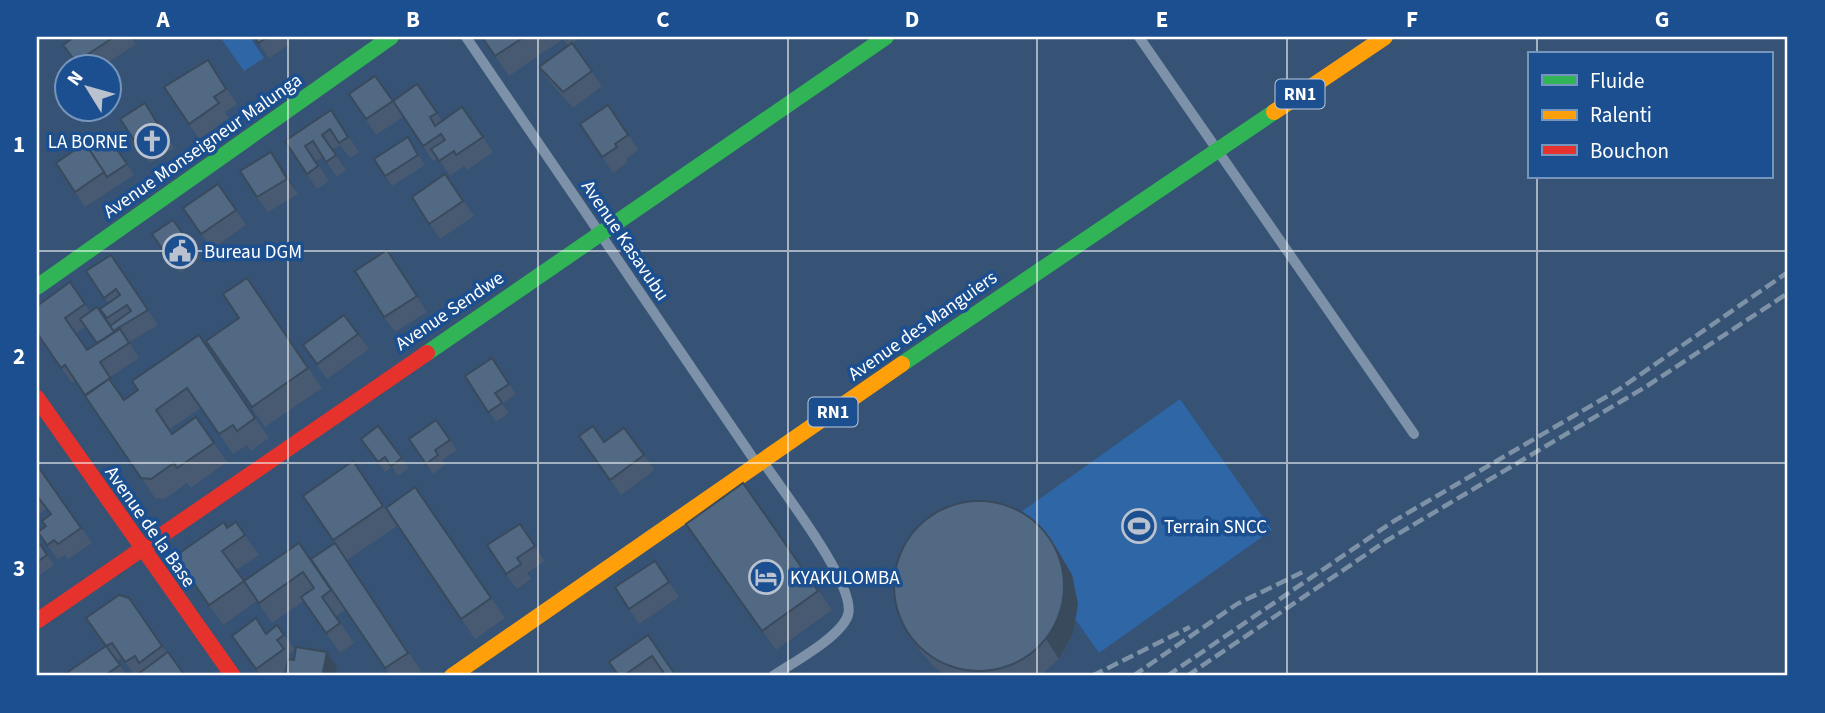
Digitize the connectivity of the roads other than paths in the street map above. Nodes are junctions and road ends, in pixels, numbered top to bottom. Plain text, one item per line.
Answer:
1 (391, 37) edge
2 (466, 37) edge
3 (886, 37) edge
4 (1139, 37) edge
5 (1385, 37) edge
6 (1215, 150) junction
7 (599, 233) junction
8 (37, 287) edge
9 (37, 398) edge
10 (1414, 434) dead end
11 (759, 462) junction
12 (140, 547) junction
13 (37, 621) edge
14 (233, 676) edge
15 (453, 676) edge
16 (773, 676) edge

1 - 8 main road, Avenue Monseigneur Malunga
2 - 7 street, Avenue Kasavubu
3 - 7 main road, Avenue Sendwe
4 - 6 street
5 - 6 main road, Avenue des Manguiers / RN1
6 - 10 street
6 - 11 main road, Avenue des Manguiers / RN1
7 - 11 street, Avenue Kasavubu
7 - 12 main road, Avenue Sendwe
9 - 12 main road, Avenue de la Base
11 - 15 main road, Avenue des Manguiers / RN1
11 - 16 street, Avenue Kasavubu
12 - 13 main road, Avenue Sendwe
12 - 14 main road, Avenue de la Base

